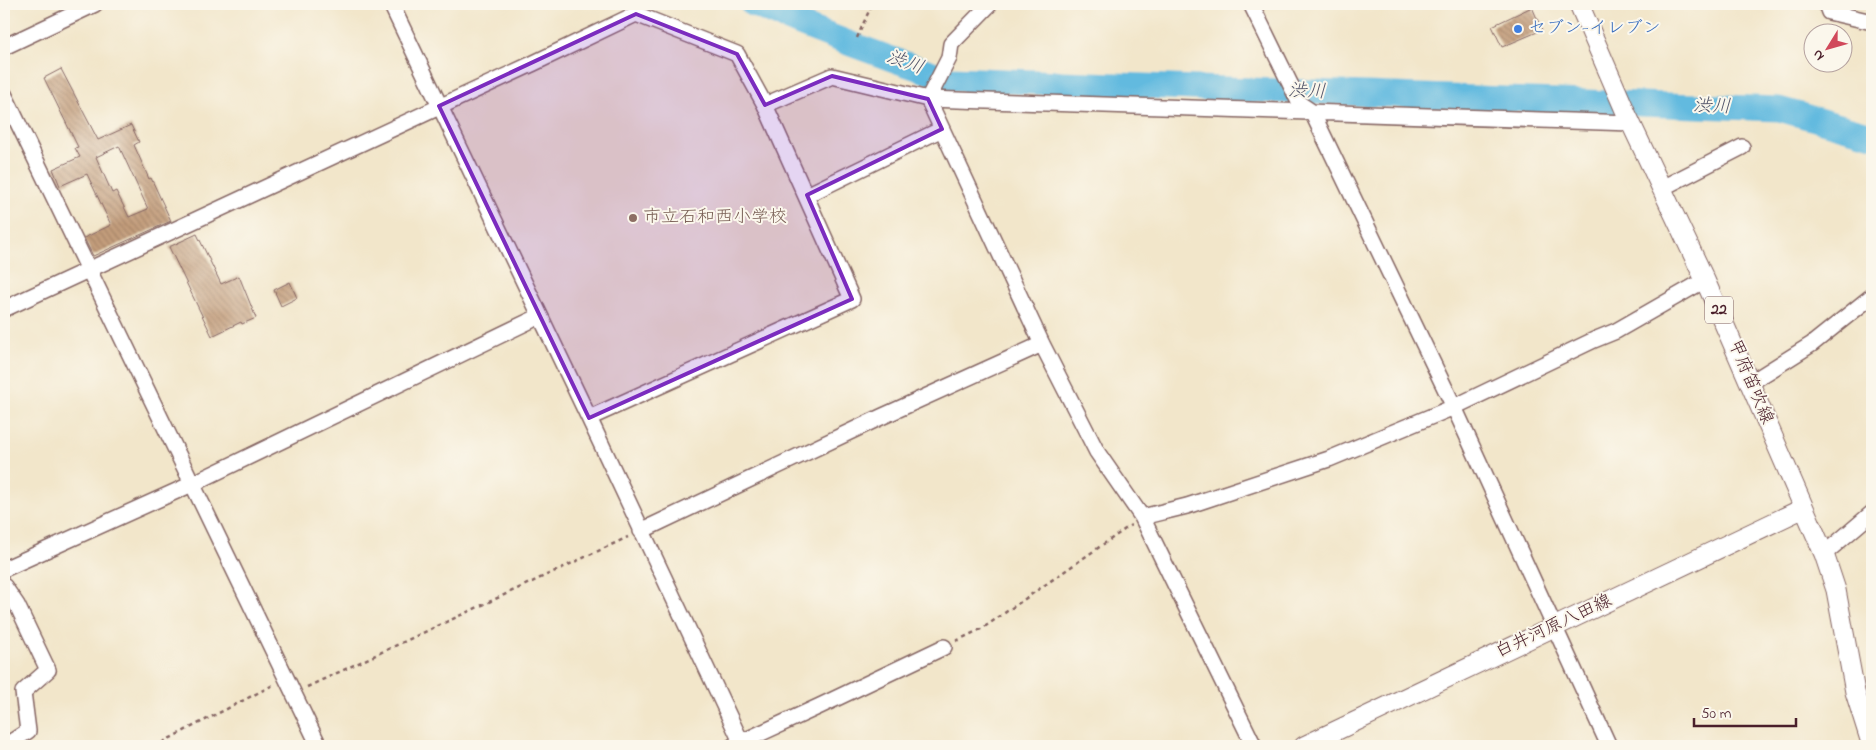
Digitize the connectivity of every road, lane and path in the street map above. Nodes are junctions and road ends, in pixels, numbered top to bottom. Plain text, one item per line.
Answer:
1 (95, 4) edge
2 (391, 4) edge
3 (872, 4) edge
4 (990, 4) edge
5 (1251, 4) edge
6 (1579, 4) edge
7 (1826, 4) edge
8 (1872, 22) edge
9 (857, 38) dead end
10 (4, 48) edge
11 (932, 93) junction
12 (4, 94) edge
13 (765, 105) junction
14 (438, 106) junction
15 (1306, 108) junction
16 (1629, 119) junction
17 (942, 129) junction
18 (1742, 147) dead end
19 (1662, 188) junction
20 (807, 195) junction
21 (88, 271) junction
22 (1705, 280) junction
23 (1872, 296) edge
24 (4, 309) edge
25 (540, 316) junction
26 (1042, 344) junction
27 (1750, 384) junction
28 (1454, 406) junction
29 (590, 418) junction
30 (192, 484) junction
31 (1804, 508) junction
32 (1872, 514) edge
33 (1142, 517) junction
34 (641, 531) junction
35 (1824, 554) junction
36 (4, 569) edge
37 (4, 586) edge
38 (1555, 626) junction
39 (944, 647) joint
40 (287, 678) junction
41 (294, 693) junction
42 (738, 745) edge
43 (1871, 745) edge
44 (5, 746) edge
45 (155, 746) edge
46 (319, 746) edge
47 (1254, 746) edge
48 (1304, 746) edge
49 (1609, 746) edge

1 - 10 street
2 - 14 street
3 - 9 path
4 - 11 street
5 - 15 street
6 - 16 main road, 甲府笛吹線 / 22
7 - 8 street
11 - 13 street
11 - 15 street
11 - 17 street
12 - 21 street
13 - 14 street
13 - 20 street
14 - 21 street
14 - 25 street
15 - 16 street
15 - 28 street
16 - 19 main road, 甲府笛吹線 / 22
17 - 20 street
17 - 26 street
18 - 19 street
19 - 22 main road, 甲府笛吹線 / 22
20 - 29 street
21 - 24 street
21 - 30 street
22 - 27 main road, 甲府笛吹線 / 22
22 - 28 street
23 - 27 street
25 - 29 street
25 - 30 street
26 - 33 street
26 - 34 street
27 - 31 main road, 甲府笛吹線 / 22
28 - 33 street
28 - 38 street
29 - 34 street
30 - 36 street
30 - 40 street
31 - 35 main road, 甲府笛吹線 / 22
31 - 38 main road, 白井河原八田線
32 - 35 street
33 - 39 path
33 - 47 street
34 - 41 path
34 - 42 street
35 - 43 main road, 甲府笛吹線 / 22
37 - 44 street
38 - 48 main road, 白井河原八田線
38 - 49 street
39 - 42 street
40 - 41 street
40 - 45 path
41 - 46 street

